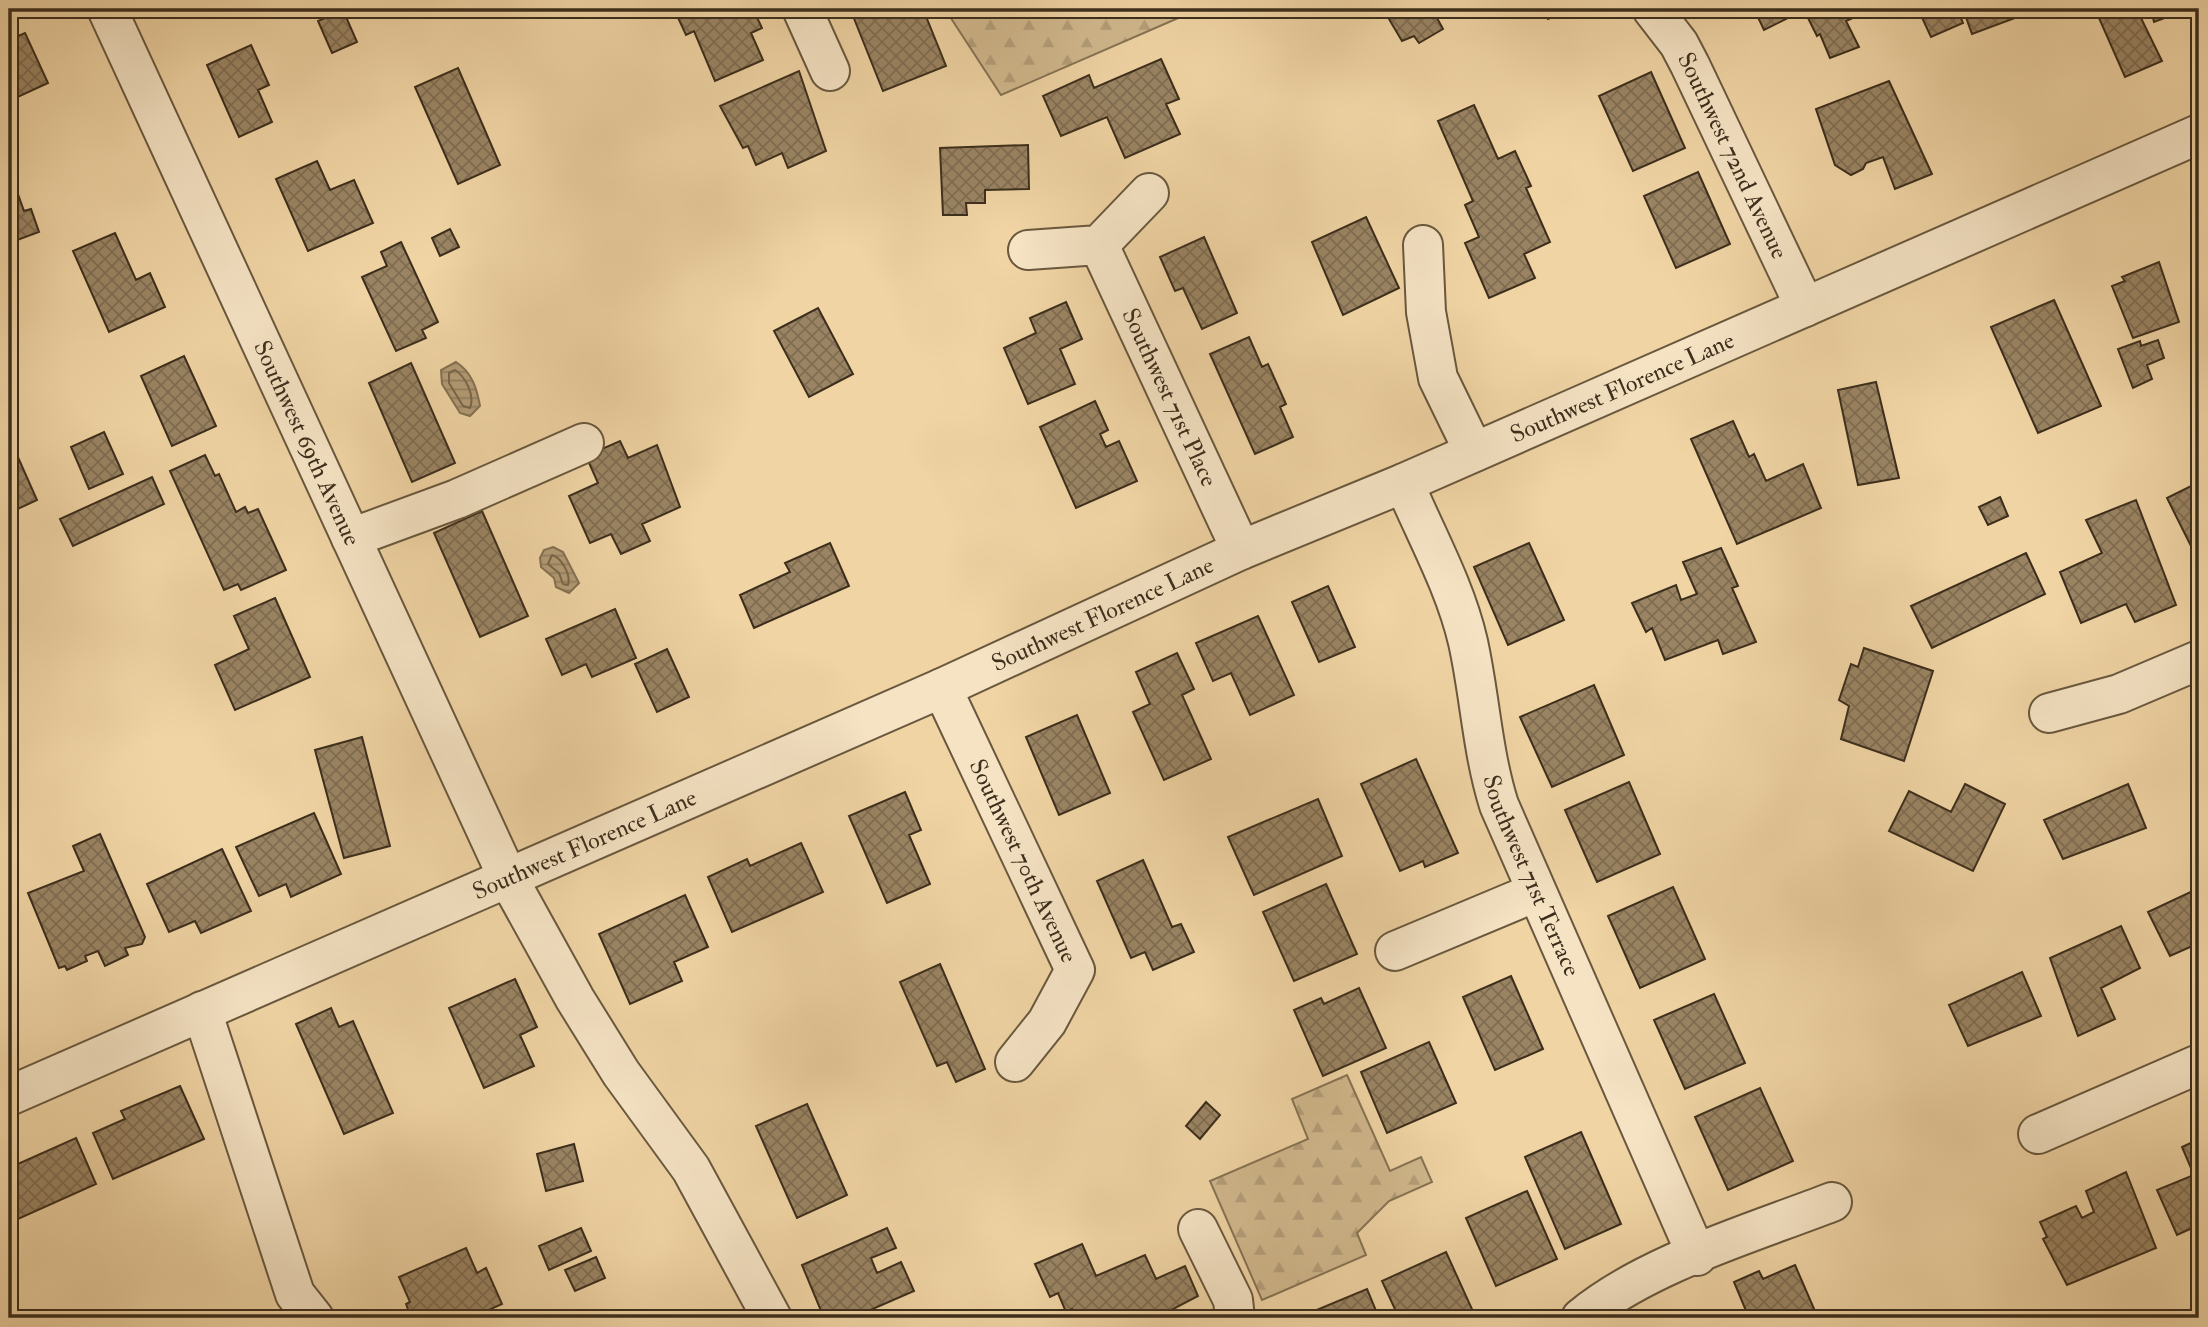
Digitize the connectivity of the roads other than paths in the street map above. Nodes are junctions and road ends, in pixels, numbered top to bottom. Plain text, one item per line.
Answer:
1 (107, 9) edge
2 (802, 9) edge
3 (1652, 9) edge
4 (830, 71) dead end
5 (2199, 134) edge
6 (1149, 192) dead end
7 (1423, 245) dead end
8 (1099, 246) junction
9 (1028, 250) dead end
10 (1805, 307) junction
11 (584, 443) dead end
12 (1474, 452) junction
13 (1404, 482) junction
14 (351, 538) junction
15 (1241, 550) junction
16 (2199, 660) edge
17 (942, 688) junction
18 (2049, 712) dead end
19 (508, 878) junction
20 (1536, 892) junction
21 (1395, 951) dead end
22 (202, 1011) junction
23 (1015, 1062) dead end
24 (2199, 1064) edge
25 (9, 1096) edge
26 (2038, 1134) dead end
27 (1832, 1202) dead end
28 (1198, 1229) dead end
29 (1697, 1256) junction
30 (314, 1318) edge
31 (772, 1318) edge
32 (1235, 1318) edge
33 (1581, 1318) edge

1 - 14 street, Southwest 69th Avenue
2 - 4 street
3 - 10 street, Southwest 72nd Avenue
5 - 10 street, Southwest Florence Lane
6 - 8 street
7 - 12 street
8 - 9 street
8 - 15 street, Southwest 71st Place
10 - 12 street, Southwest Florence Lane
11 - 14 street
12 - 13 street, Southwest Florence Lane
13 - 15 street, Southwest Florence Lane
13 - 20 street, Southwest 71st Terrace
14 - 19 street, Southwest 69th Avenue
15 - 17 street, Southwest Florence Lane
16 - 18 street
17 - 19 street, Southwest Florence Lane
17 - 23 street, Southwest 70th Avenue
19 - 22 street, Southwest Florence Lane
19 - 31 street, Southwest 69th Avenue
20 - 21 street
20 - 29 street, Southwest 71st Terrace
22 - 25 street, Southwest Florence Lane
22 - 30 street
24 - 26 street
27 - 29 street
28 - 32 street
29 - 33 street

